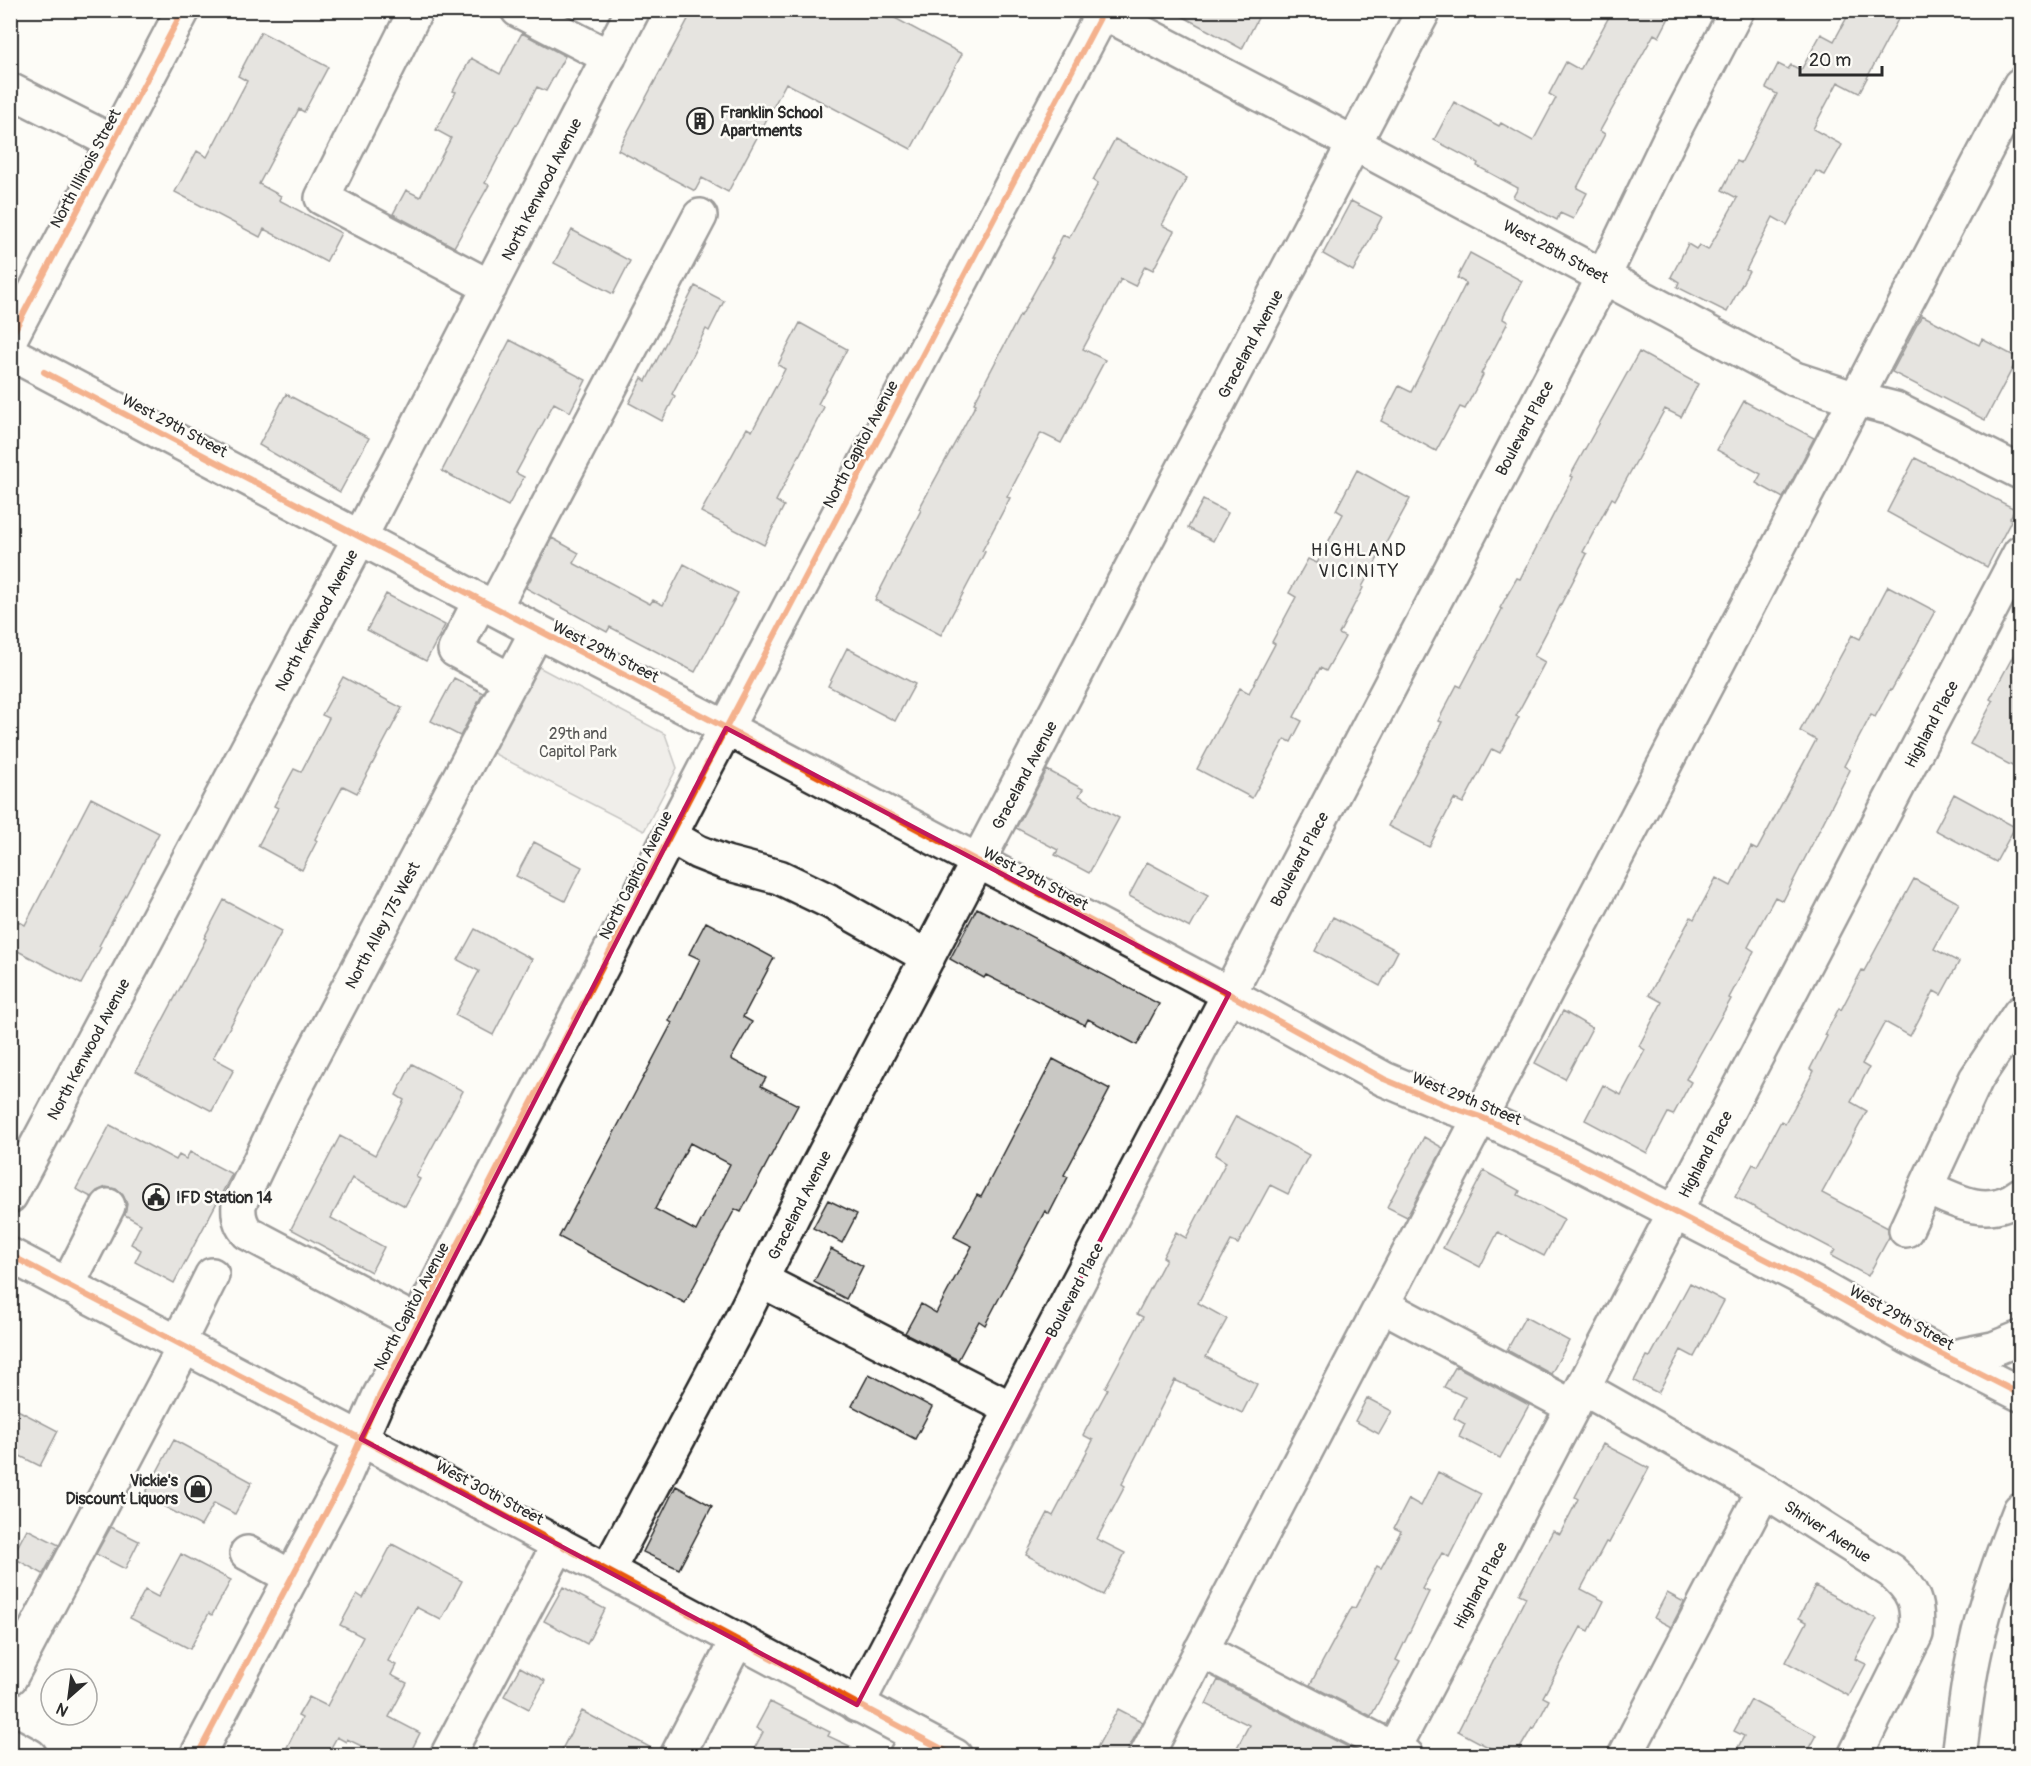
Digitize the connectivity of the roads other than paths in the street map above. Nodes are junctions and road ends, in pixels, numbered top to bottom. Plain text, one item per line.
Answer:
1 (183, 10) edge
2 (416, 10) edge
3 (518, 10) edge
4 (633, 10) edge
5 (1424, 10) edge
6 (1737, 10) edge
7 (1102, 11) edge
8 (609, 57) junction
9 (2020, 85) edge
10 (10, 90) edge
11 (113, 142) junction
12 (1355, 144) junction
13 (700, 216) dead end
14 (1604, 276) junction
15 (490, 287) junction
16 (10, 339) edge
17 (10, 353) edge
18 (1856, 399) junction
19 (2020, 472) edge
20 (360, 537) junction
21 (2020, 553) edge
22 (487, 604) junction
23 (537, 631) junction
24 (512, 681) junction
25 (726, 728) junction
26 (670, 836) junction
27 (978, 863) junction
28 (928, 957) junction
29 (1229, 994) junction
30 (2020, 1013) edge
31 (1481, 1118) junction
32 (1926, 1187) junction
33 (2020, 1195) edge
34 (10, 1196) edge
35 (108, 1206) dead end
36 (1674, 1213) junction
37 (1906, 1230) dead end
38 (10, 1256) edge
39 (212, 1275) dead end
40 (761, 1280) junction
41 (67, 1286) junction
42 (1383, 1305) junction
43 (418, 1323) junction
44 (2020, 1338) edge
45 (181, 1345) junction
46 (1948, 1358) junction
47 (2020, 1394) edge
48 (1578, 1397) junction
49 (1012, 1409) junction
50 (361, 1439) junction
51 (1764, 1490) junction
52 (2020, 1510) edge
53 (559, 1544) junction
54 (247, 1553) dead end
55 (608, 1570) junction
56 (291, 1577) junction
57 (737, 1640) junction
58 (1201, 1650) junction
59 (10, 1678) edge
60 (857, 1705) junction
61 (10, 1745) edge
62 (912, 1746) edge
63 (1397, 1753) edge
64 (30, 1755) edge
65 (197, 1755) edge
66 (447, 1755) edge
67 (677, 1755) edge
68 (955, 1755) edge
69 (1146, 1755) edge
70 (1625, 1755) edge
71 (1855, 1755) edge
72 (1959, 1755) edge

1 - 11 main road, North Illinois Street
2 - 15 main road
3 - 8 main road
4 - 8 main road, North Kenwood Avenue
5 - 12 main road, Graceland Avenue
6 - 14 main road, Boulevard Place
7 - 12 main road, West 28th Street
7 - 25 main road, North Capitol Avenue
8 - 15 main road, North Kenwood Avenue
9 - 18 main road
10 - 11 main road
11 - 16 main road, North Illinois Street
12 - 14 main road, West 28th Street
12 - 27 main road, Graceland Avenue
13 - 22 main road
14 - 18 main road, West 28th Street
14 - 29 main road, Boulevard Place
15 - 20 main road, North Kenwood Avenue
17 - 20 main road, West 29th Street
18 - 19 main road, West 28th Street
18 - 31 main road
20 - 22 main road, West 29th Street
20 - 34 main road, North Kenwood Avenue
21 - 36 main road, Highland Place
22 - 23 main road, West 29th Street
22 - 24 main road
23 - 24 main road, North Alley 175 West
23 - 25 main road, West 29th Street
24 - 43 main road, North Alley 175 West
25 - 26 main road, North Capitol Avenue
25 - 27 main road, West 29th Street
26 - 28 main road
26 - 43 main road, North Capitol Avenue
27 - 28 main road, Graceland Avenue
27 - 29 main road, West 29th Street
28 - 40 main road, Graceland Avenue
29 - 31 main road, West 29th Street
29 - 49 main road, Boulevard Place
30 - 32 main road
31 - 36 main road, West 29th Street
31 - 42 main road
32 - 33 main road
32 - 37 main road
35 - 41 main road
36 - 46 main road, West 29th Street
36 - 48 main road, Highland Place
38 - 41 main road, West 30th Street
39 - 45 main road
40 - 49 main road
40 - 55 main road, Graceland Avenue
41 - 45 main road, West 30th Street
42 - 48 main road, Shriver Avenue
42 - 58 main road
43 - 50 main road, North Capitol Avenue
44 - 46 main road
45 - 50 main road, West 30th Street
45 - 59 main road
46 - 47 main road, West 29th Street
48 - 51 main road, Shriver Avenue
48 - 63 main road, Highland Place
49 - 60 main road, Boulevard Place
50 - 53 main road, West 30th Street
50 - 56 main road, North Capitol Avenue
51 - 70 main road
51 - 71 main road, Shriver Avenue
52 - 72 main road
53 - 55 main road, West 30th Street
53 - 66 main road
54 - 56 main road
55 - 57 main road, West 30th Street
56 - 65 main road, North Capitol Avenue
57 - 60 main road, West 30th Street
57 - 67 main road
58 - 63 main road
58 - 69 main road
60 - 62 main road, West 30th Street
61 - 64 main road
62 - 68 main road, West 30th Street

